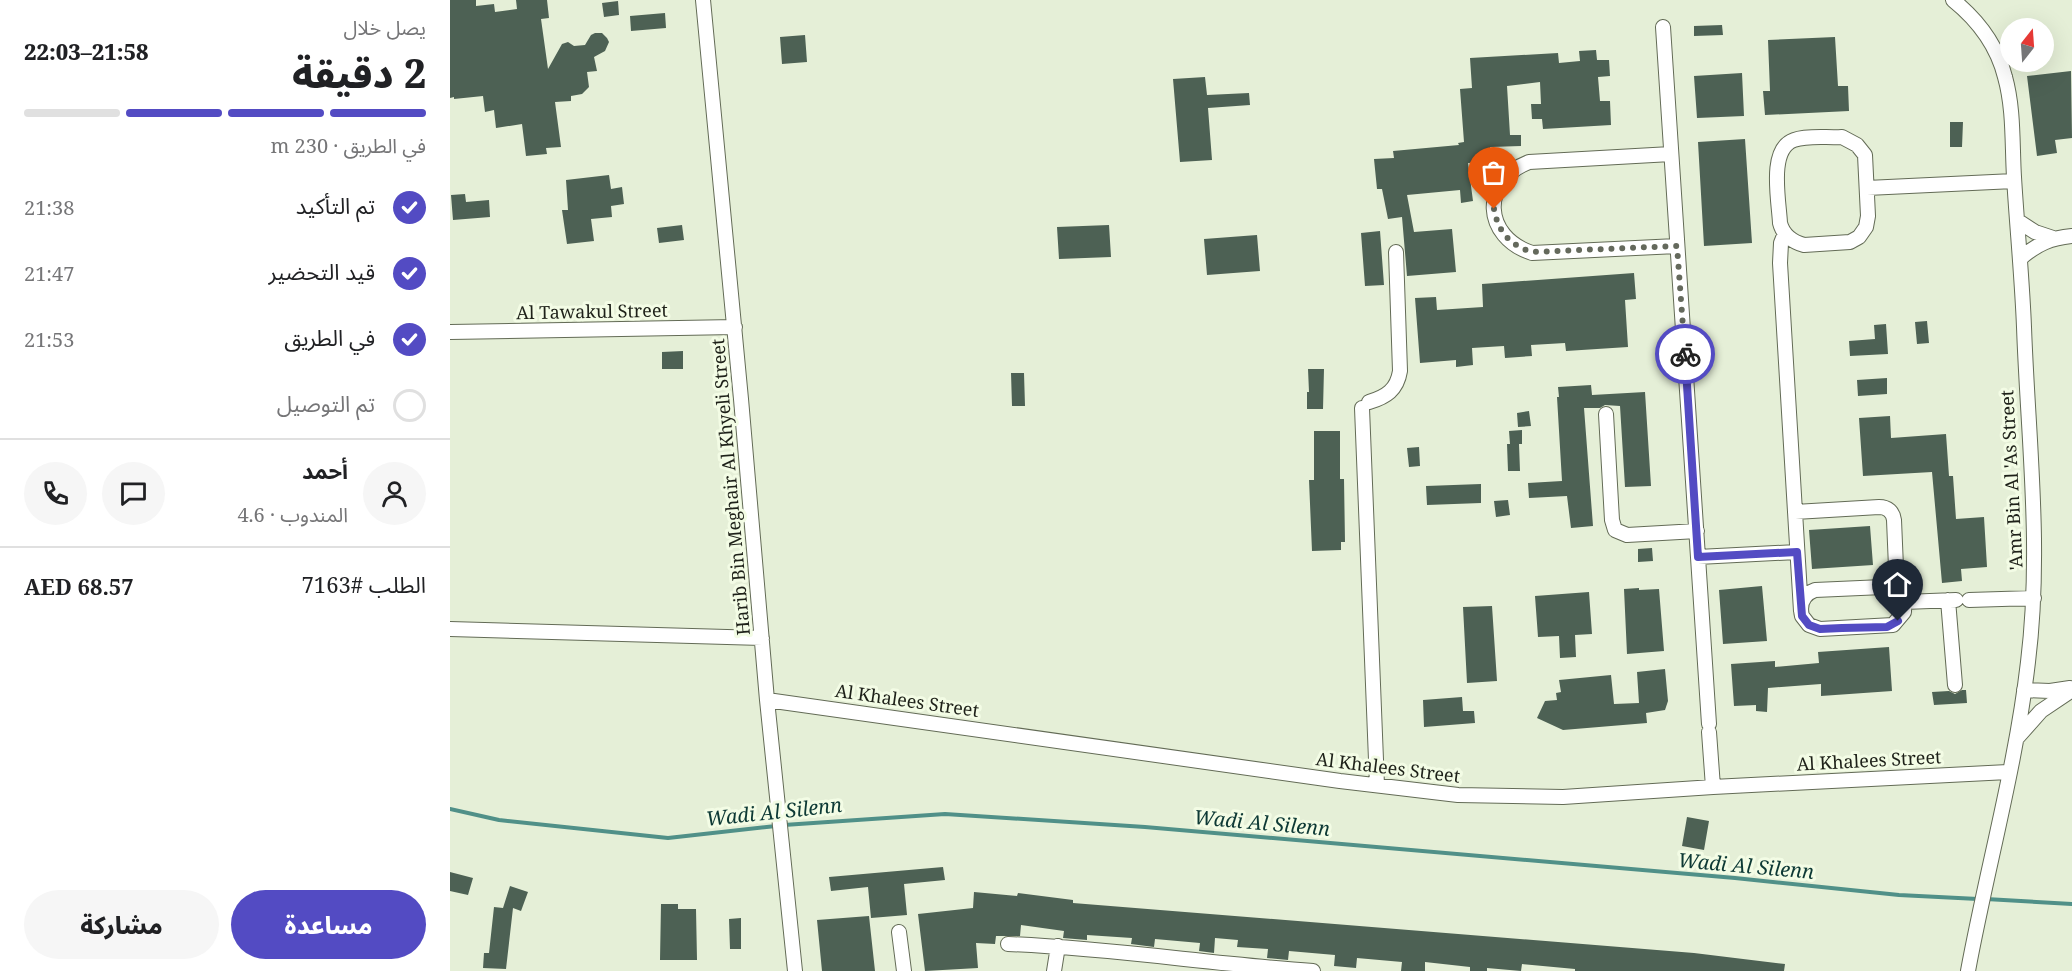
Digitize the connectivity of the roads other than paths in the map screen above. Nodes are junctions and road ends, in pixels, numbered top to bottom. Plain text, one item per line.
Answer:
1 (703, 0) edge
2 (1953, 0) edge
3 (1664, 27) dead end
4 (1671, 154) junction
5 (2014, 180) junction
6 (1867, 188) junction
7 (2018, 221) junction
8 (1785, 233) junction
9 (2072, 236) edge
10 (2053, 238) junction
11 (1677, 246) junction
12 (1396, 252) dead end
13 (2021, 258) junction
14 (735, 327) junction
15 (450, 332) edge
16 (1606, 414) dead end
17 (1795, 512) junction
18 (1697, 531) junction
19 (1797, 552) junction
20 (1698, 557) junction
21 (1900, 596) junction
22 (2034, 598) junction
23 (1958, 600) junction
24 (1801, 611) junction
25 (450, 629) edge
26 (762, 638) junction
27 (1955, 685) dead end
28 (2072, 689) edge
29 (2024, 690) junction
30 (767, 700) junction
31 (2016, 740) junction
32 (2008, 772) junction
33 (1377, 785) junction
34 (1713, 788) junction
35 (899, 932) dead end
36 (1008, 944) dead end
37 (1058, 946) junction
38 (1167, 965) edge
39 (1969, 966) edge
40 (1238, 968) edge
41 (795, 971) edge
42 (904, 971) edge
43 (1054, 971) edge
44 (1313, 971) edge

1 - 14 street, Harib Bin Meghair Al Khyeli Street
2 - 5 street, 'Amr Bin Al 'As Street
3 - 4 street
4 - 11 street
4 - 11 street
5 - 6 street
5 - 7 street, 'Amr Bin Al 'As Street
6 - 8 street
6 - 8 street
7 - 10 street
7 - 13 street, 'Amr Bin Al 'As Street
8 - 17 street
9 - 10 street
10 - 13 street
11 - 18 street
12 - 33 street
13 - 22 street, 'Amr Bin Al 'As Street
14 - 15 street, Al Tawakul Street
14 - 26 street, Harib Bin Meghair Al Khyeli Street
16 - 18 street
17 - 19 street
17 - 21 street
18 - 20 street
19 - 20 street
19 - 24 street
20 - 34 street
21 - 23 street
21 - 24 street
21 - 24 street
22 - 23 street
22 - 29 street, 'Amr Bin Al 'As Street
23 - 27 street
25 - 26 street
26 - 30 street, Harib Bin Meghair Al Khyeli Street
28 - 29 street
28 - 31 street
29 - 31 street, 'Amr Bin Al 'As Street
30 - 33 street, Al Khalees Street
30 - 41 street, Harib Bin Meghair Al Khyeli Street
31 - 32 street, 'Amr Bin Al 'As Street
32 - 34 street, Al Khalees Street
32 - 39 street, 'Amr Bin Al 'As Street
33 - 34 street, Al Khalees Street
35 - 42 street
36 - 37 street
37 - 38 street
37 - 43 street
38 - 40 street
40 - 44 street

